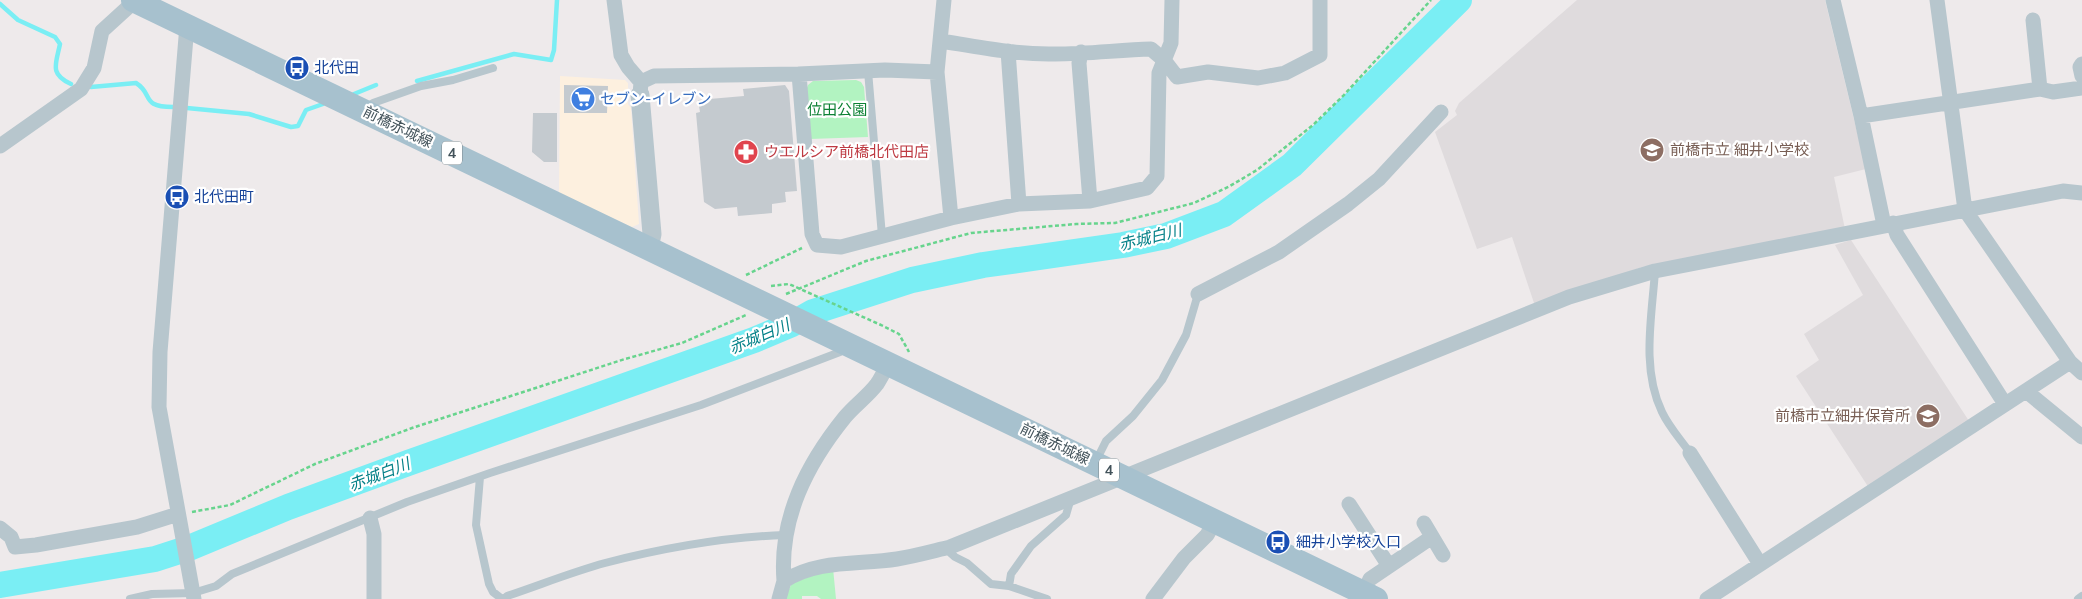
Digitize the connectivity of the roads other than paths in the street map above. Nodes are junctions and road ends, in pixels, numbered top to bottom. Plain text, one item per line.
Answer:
1 (134, 0) edge
2 (614, 0) edge
3 (944, 0) edge
4 (1172, 0) edge
5 (1320, 0) edge
6 (1833, 0) edge
7 (1937, 0) edge
8 (2033, 20) dead end
9 (187, 25) junction
10 (941, 41) junction
11 (1008, 51) junction
12 (1081, 52) junction
13 (1164, 60) junction
14 (2082, 64) edge
15 (493, 68) dead end
16 (868, 71) junction
17 (937, 72) junction
18 (798, 74) junction
19 (2082, 76) edge
20 (2082, 88) edge
21 (640, 89) junction
22 (2040, 89) junction
23 (1951, 103) junction
24 (363, 110) junction
25 (1441, 112) dead end
26 (1861, 116) junction
27 (0, 146) edge
28 (2082, 193) edge
29 (1090, 201) junction
30 (1019, 204) junction
31 (1965, 210) junction
32 (951, 218) junction
33 (1889, 224) junction
34 (882, 236) junction
35 (649, 248) junction
36 (1655, 271) junction
37 (1198, 294) joint
38 (845, 343) junction
39 (2070, 362) junction
40 (888, 364) junction
41 (2082, 373) edge
42 (2026, 391) junction
43 (2005, 404) junction
44 (2082, 436) edge
45 (1690, 454) joint
46 (1095, 463) junction
47 (1124, 476) junction
48 (480, 477) junction
49 (1071, 498) junction
50 (1349, 504) dead end
51 (178, 517) junction
52 (370, 518) junction
53 (1215, 521) junction
54 (1424, 523) dead end
55 (0, 528) edge
56 (785, 535) junction
57 (1432, 537) junction
58 (945, 548) junction
59 (1443, 555) dead end
60 (1760, 564) junction
61 (1389, 566) junction
62 (784, 581) junction
63 (1009, 586) junction
64 (193, 593) edge
65 (1370, 596) edge
66 (2082, 596) edge
67 (130, 599) edge
68 (374, 599) edge
69 (503, 599) edge
70 (779, 599) edge
71 (1047, 599) edge
72 (1153, 599) edge
73 (1707, 599) edge
74 (2078, 599) edge

1 - 9 main road, 前橋赤城線 / 4
1 - 27 street
2 - 21 street
3 - 10 street
4 - 13 street
5 - 13 street
6 - 26 street
7 - 23 street
8 - 22 street
9 - 24 main road, 前橋赤城線 / 4
9 - 51 street
10 - 11 street
10 - 17 street
11 - 12 street
11 - 30 street
12 - 13 street
12 - 29 street
13 - 29 street
14 - 19 street
15 - 24 lane
16 - 17 street
16 - 18 street
16 - 34 lane
17 - 32 street
18 - 21 street
18 - 34 street
20 - 22 street
21 - 35 street
22 - 23 street
23 - 26 street
23 - 31 street
24 - 35 main road, 前橋赤城線 / 4
25 - 37 street
26 - 33 street
28 - 31 street
29 - 30 street
30 - 32 street
31 - 33 street
31 - 39 street
32 - 34 street
33 - 36 street
33 - 43 street
35 - 38 main road, 前橋赤城線 / 4
36 - 45 lane
36 - 47 street
37 - 46 lane
38 - 40 main road, 前橋赤城線 / 4
38 - 48 lane
39 - 41 street
39 - 42 street
40 - 46 main road, 前橋赤城線 / 4
40 - 56 street
42 - 43 street
42 - 44 street
43 - 60 street
45 - 60 street
46 - 47 main road, 前橋赤城線 / 4
47 - 49 street
47 - 53 main road, 前橋赤城線 / 4
48 - 52 lane
48 - 69 lane
49 - 58 street
49 - 63 lane
50 - 61 street
51 - 55 street
51 - 64 street
52 - 64 lane
52 - 68 street
53 - 65 main road, 前橋赤城線 / 4
53 - 72 street
54 - 57 street
56 - 62 street
56 - 69 lane
57 - 59 street
57 - 61 street
58 - 62 street
58 - 63 lane
60 - 73 street
61 - 65 street
62 - 70 street
63 - 71 lane
64 - 67 lane
66 - 74 lane

